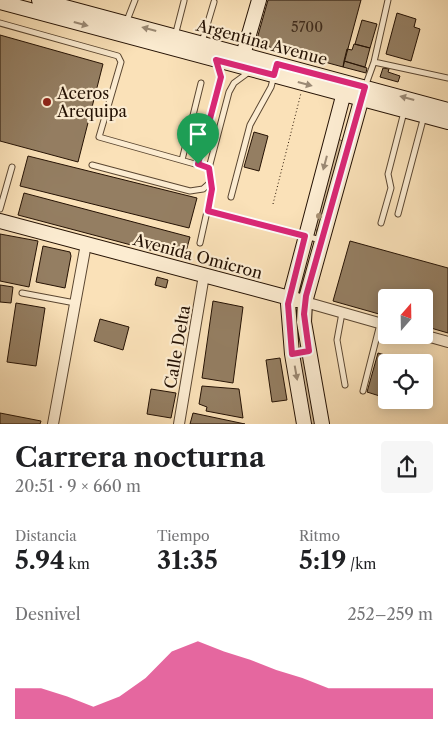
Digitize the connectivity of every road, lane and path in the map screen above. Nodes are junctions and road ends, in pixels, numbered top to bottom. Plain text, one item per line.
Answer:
1 (39, 0) edge
2 (135, 0) edge
3 (259, 0) edge
4 (388, 0) edge
5 (184, 1) edge
6 (0, 2) edge
7 (214, 2) dead end
8 (58, 11) junction
9 (126, 23) junction
10 (0, 24) edge
11 (175, 36) junction
12 (201, 43) junction
13 (216, 60) junction
14 (374, 62) junction
15 (245, 64) junction
16 (276, 70) junction
17 (448, 78) edge
18 (201, 83) dead end
19 (303, 83) junction
20 (345, 88) junction
21 (363, 93) junction
22 (404, 110) junction
23 (448, 110) edge
24 (424, 116) junction
25 (448, 122) edge
26 (333, 134) junction
27 (351, 139) junction
28 (182, 160) junction
29 (198, 164) junction
30 (92, 165) dead end
31 (12, 167) dead end
32 (209, 168) junction
33 (211, 182) junction
34 (231, 197) dead end
35 (273, 204) dead end
36 (0, 209) edge
37 (208, 211) junction
38 (398, 214) dead end
39 (0, 222) edge
40 (381, 223) dead end
41 (305, 236) junction
42 (321, 240) junction
43 (200, 243) dead end
44 (86, 244) junction
45 (296, 270) junction
46 (312, 274) junction
47 (204, 275) junction
48 (22, 293) dead end
49 (289, 298) junction
50 (305, 302) junction
51 (75, 303) junction
52 (342, 312) junction
53 (378, 323) edge
54 (433, 338) edge
55 (378, 341) edge
56 (448, 342) edge
57 (309, 351) junction
58 (292, 354) junction
59 (345, 385) dead end
60 (363, 391) dead end
61 (53, 424) edge
62 (179, 424) edge
63 (304, 424) edge
64 (322, 424) edge

1 - 8 main road, Argentina Avenue
2 - 9 lane
3 - 15 main road
4 - 14 lane
5 - 11 lane
6 - 8 main road, Argentina Avenue
7 - 12 lane
8 - 9 main road, Argentina Avenue
8 -> 13 main road, Argentina Avenue
11 -> 9 main road, Argentina Avenue
10 - 28 lane
11 - 12 main road, Argentina Avenue
12 - 15 main road, Argentina Avenue
13 - 15 main road, Argentina Avenue
13 - 29 lane
14 - 17 lane
14 - 21 lane
15 - 16 main road, Argentina Avenue
15 - 32 lane
16 - 19 main road, Argentina Avenue
16 - 20 main road, Argentina Avenue
16 - 34 lane
18 - 28 lane
19 -> 20 main road, Argentina Avenue
19 - 35 path
20 - 21 main road, Argentina Avenue
20 - 26 main road
21 - 22 main road, Argentina Avenue
23 -> 21 main road, Argentina Avenue
21 - 27 main road
22 - 24 main road, Argentina Avenue
22 - 40 lane
24 - 25 main road, Argentina Avenue
24 - 38 lane
26 - 27 main road
26 -> 41 main road
27 - 42 main road
28 - 29 lane
29 - 32 lane
30 - 33 lane
31 - 36 lane
32 - 33 lane
33 - 37 lane
37 - 41 lane
37 - 43 lane
39 - 44 main road, Avenida Omicron
41 - 42 lane
41 - 45 main road
42 - 46 main road
44 - 47 main road, Avenida Omicron
44 - 51 street
45 - 46 main road
45 - 49 main road
46 - 50 main road
47 - 49 main road, Avenida Omicron
47 - 62 street, Calle Delta
48 - 51 lane
49 - 50 main road, Avenida Omicron
49 - 58 main road
50 - 52 street, Avenida Omicron
50 - 57 main road
51 - 61 street
52 - 53 street, Avenida Omicron
52 - 59 lane
54 - 56 street
55 - 60 lane
57 - 58 main road
57 - 64 main road
58 -> 63 main road

